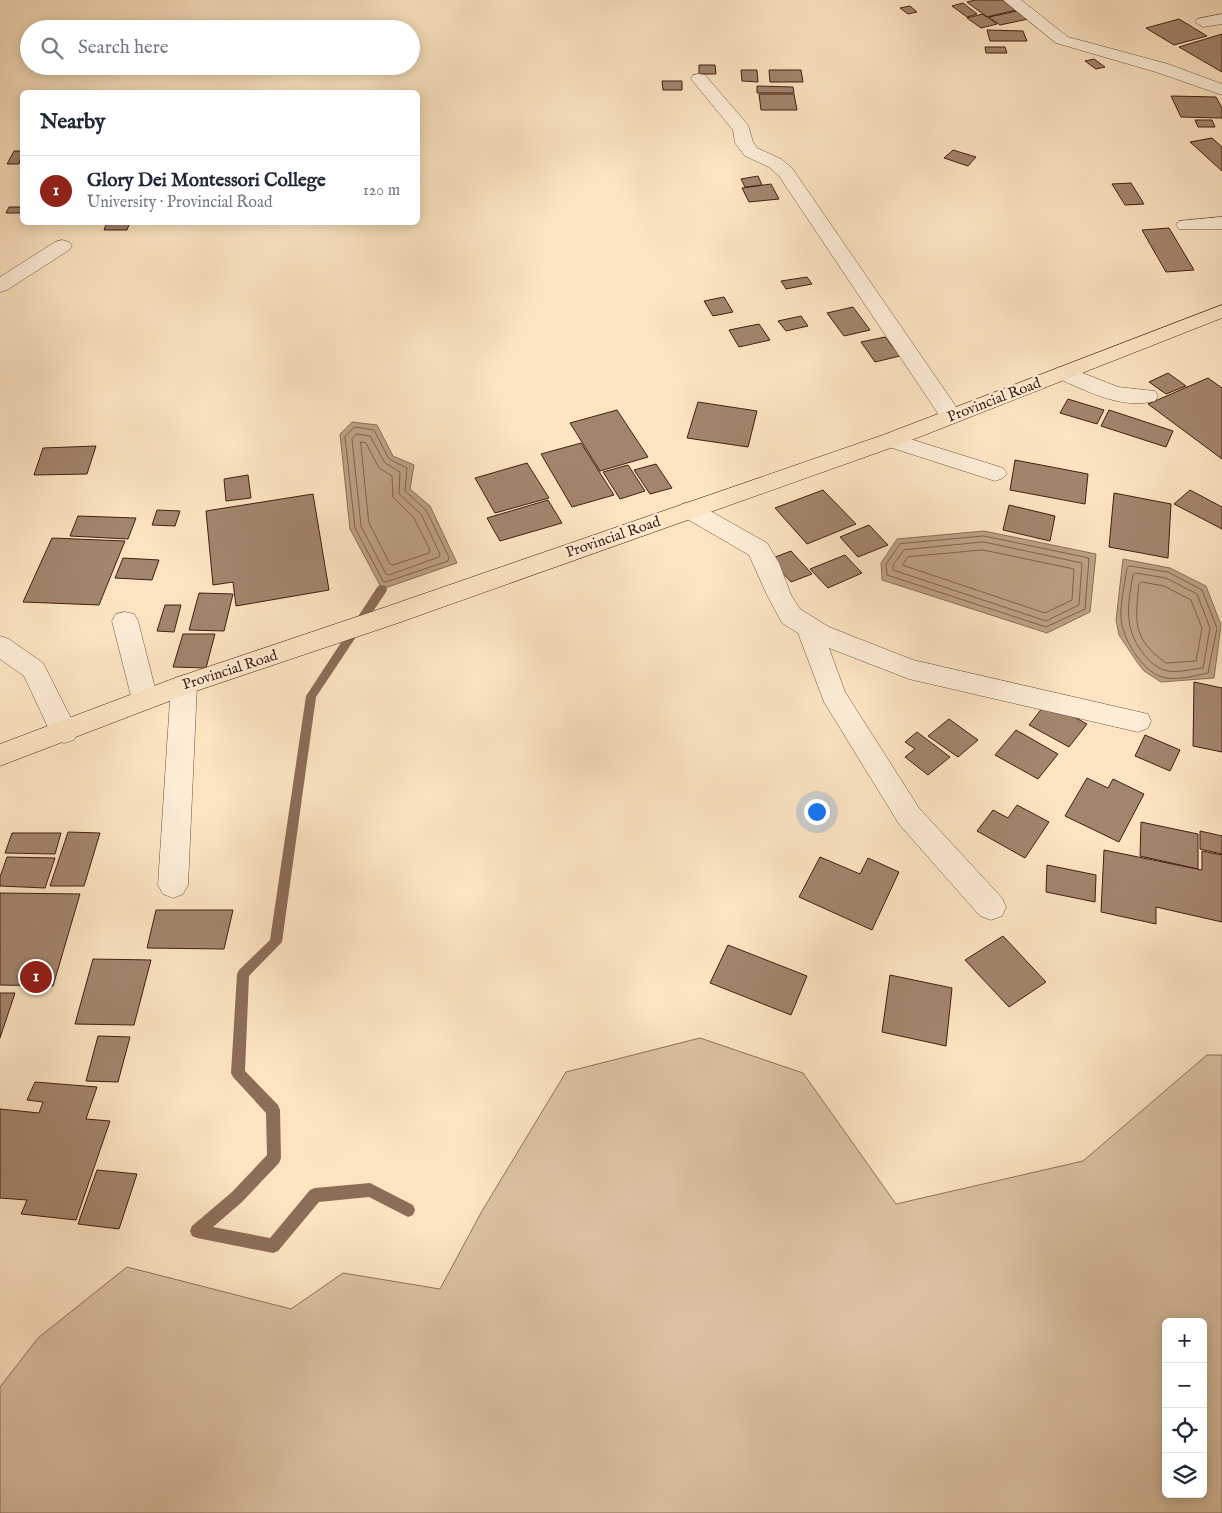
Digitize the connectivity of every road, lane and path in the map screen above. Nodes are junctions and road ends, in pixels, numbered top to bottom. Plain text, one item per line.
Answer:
1 (1011, 0) edge
2 (1222, 19) edge
3 (1203, 22) dead end
4 (699, 79) dead end
5 (1222, 90) edge
6 (1222, 223) edge
7 (1186, 226) dead end
8 (62, 246) dead end
9 (0, 286) edge
10 (1222, 311) edge
11 (1065, 373) junction
12 (1147, 396) dead end
13 (951, 416) junction
14 (891, 440) junction
15 (995, 473) dead end
16 (690, 510) junction
17 (125, 621) dead end
18 (809, 627) junction
19 (0, 646) edge
20 (184, 685) junction
21 (145, 700) junction
22 (1138, 721) dead end
23 (64, 732) junction
24 (0, 755) edge
25 (173, 885) dead end
26 (991, 907) dead end

1 - 5 street
2 - 3 street
4 - 13 street
6 - 7 street
8 - 9 street
10 - 11 main road, Provincial Road
11 - 12 street
11 - 13 main road, Provincial Road
13 - 14 main road, Provincial Road
14 - 15 street
14 - 16 main road, Provincial Road
16 - 18 street
16 - 20 main road, Provincial Road
17 - 21 street
18 - 22 street
18 - 26 street
19 - 23 street
20 - 21 main road, Provincial Road
20 - 25 street
21 - 23 main road, Provincial Road
23 - 24 main road, Provincial Road

